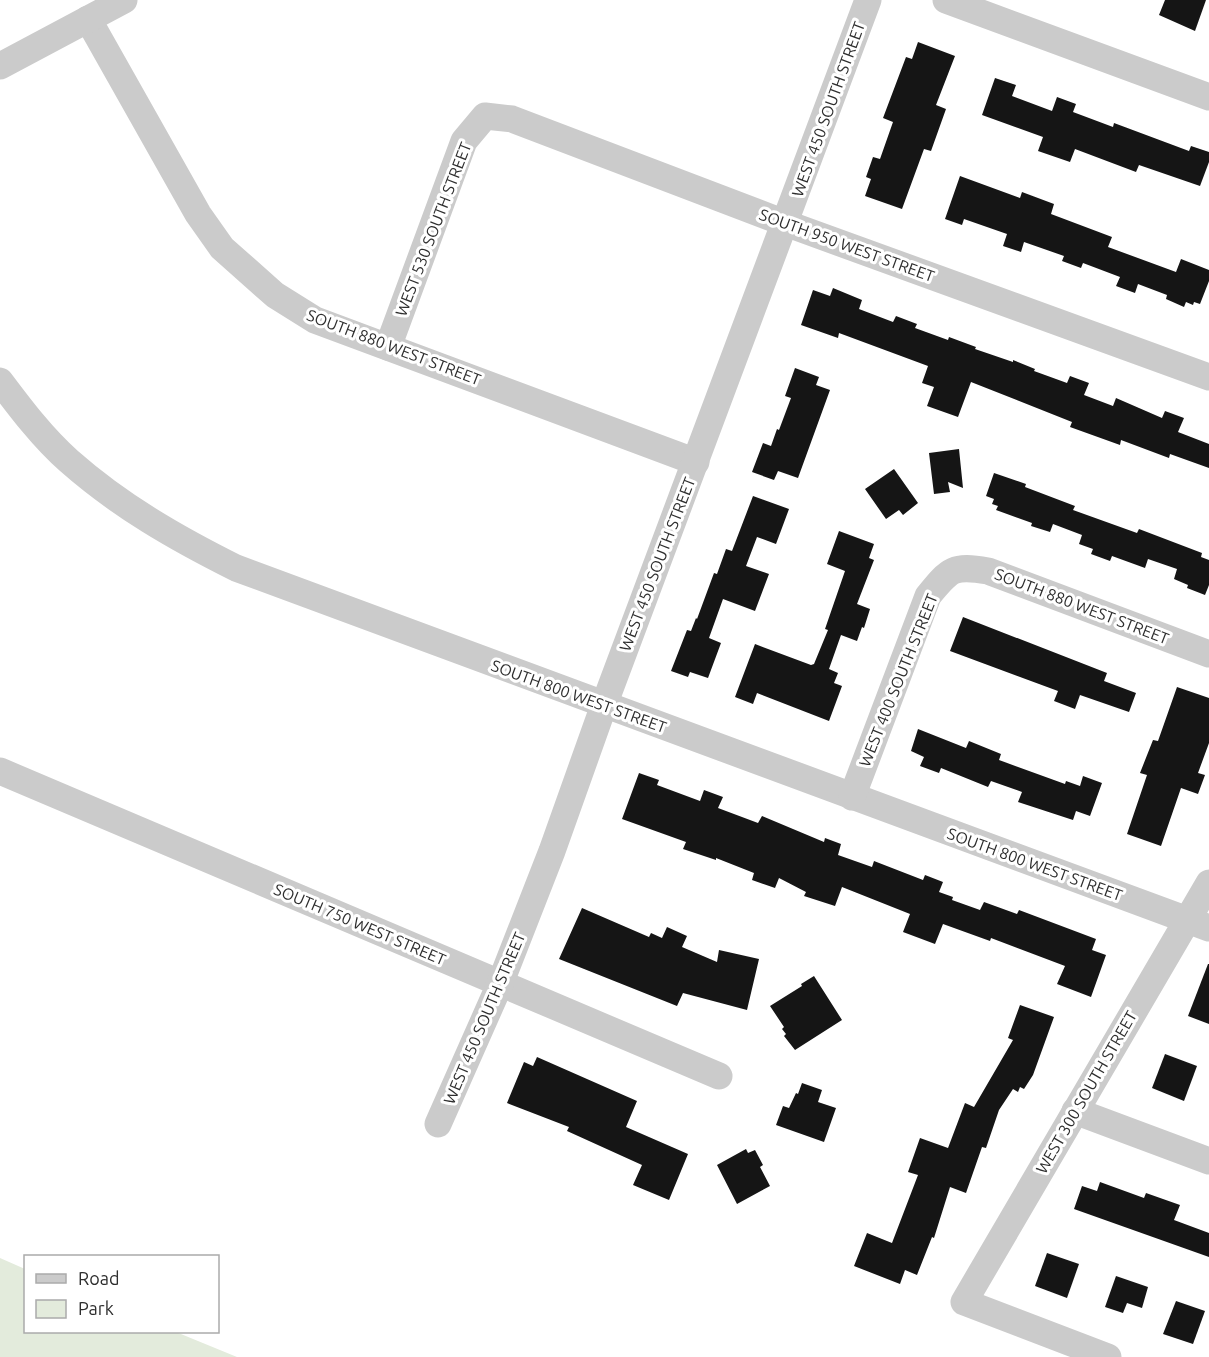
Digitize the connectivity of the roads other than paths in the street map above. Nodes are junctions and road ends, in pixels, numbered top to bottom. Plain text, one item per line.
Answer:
1 (124, 0) edge
2 (868, 0) edge
3 (946, 0) edge
4 (88, 19) junction
5 (0, 66) edge
6 (1209, 98) edge
7 (485, 116) joint
8 (785, 223) junction
9 (388, 346) junction
10 (1209, 377) edge
11 (0, 381) edge
12 (696, 462) junction
13 (954, 569) joint
14 (1209, 654) edge
15 (604, 705) junction
16 (0, 771) edge
17 (852, 796) junction
18 (1209, 883) edge
19 (1198, 924) edge
20 (500, 984) junction
21 (719, 1077) dead end
22 (1075, 1111) junction
23 (438, 1124) dead end
24 (1209, 1161) edge
25 (1108, 1357) edge

1 - 4 street
2 - 8 street, WEST 450 SOUTH STREET
3 - 6 street
4 - 5 street
4 - 9 street, SOUTH 880 WEST STREET
7 - 8 street, SOUTH 950 WEST STREET
7 - 9 street, WEST 530 SOUTH STREET
8 - 10 street, SOUTH 950 WEST STREET
8 - 12 street, WEST 450 SOUTH STREET
9 - 12 street, SOUTH 880 WEST STREET
11 - 15 street, SOUTH 800 WEST STREET
12 - 15 street, WEST 450 SOUTH STREET
13 - 14 street, SOUTH 880 WEST STREET
13 - 17 street, WEST 400 SOUTH STREET
15 - 17 street, SOUTH 800 WEST STREET
15 - 20 street, WEST 450 SOUTH STREET
16 - 20 street, SOUTH 750 WEST STREET
17 - 19 street, SOUTH 800 WEST STREET
18 - 19 street, WEST 300 SOUTH STREET
19 - 22 street, WEST 300 SOUTH STREET
20 - 21 street, SOUTH 750 WEST STREET
20 - 23 street, WEST 450 SOUTH STREET
22 - 24 street
22 - 25 street, WEST 300 SOUTH STREET

